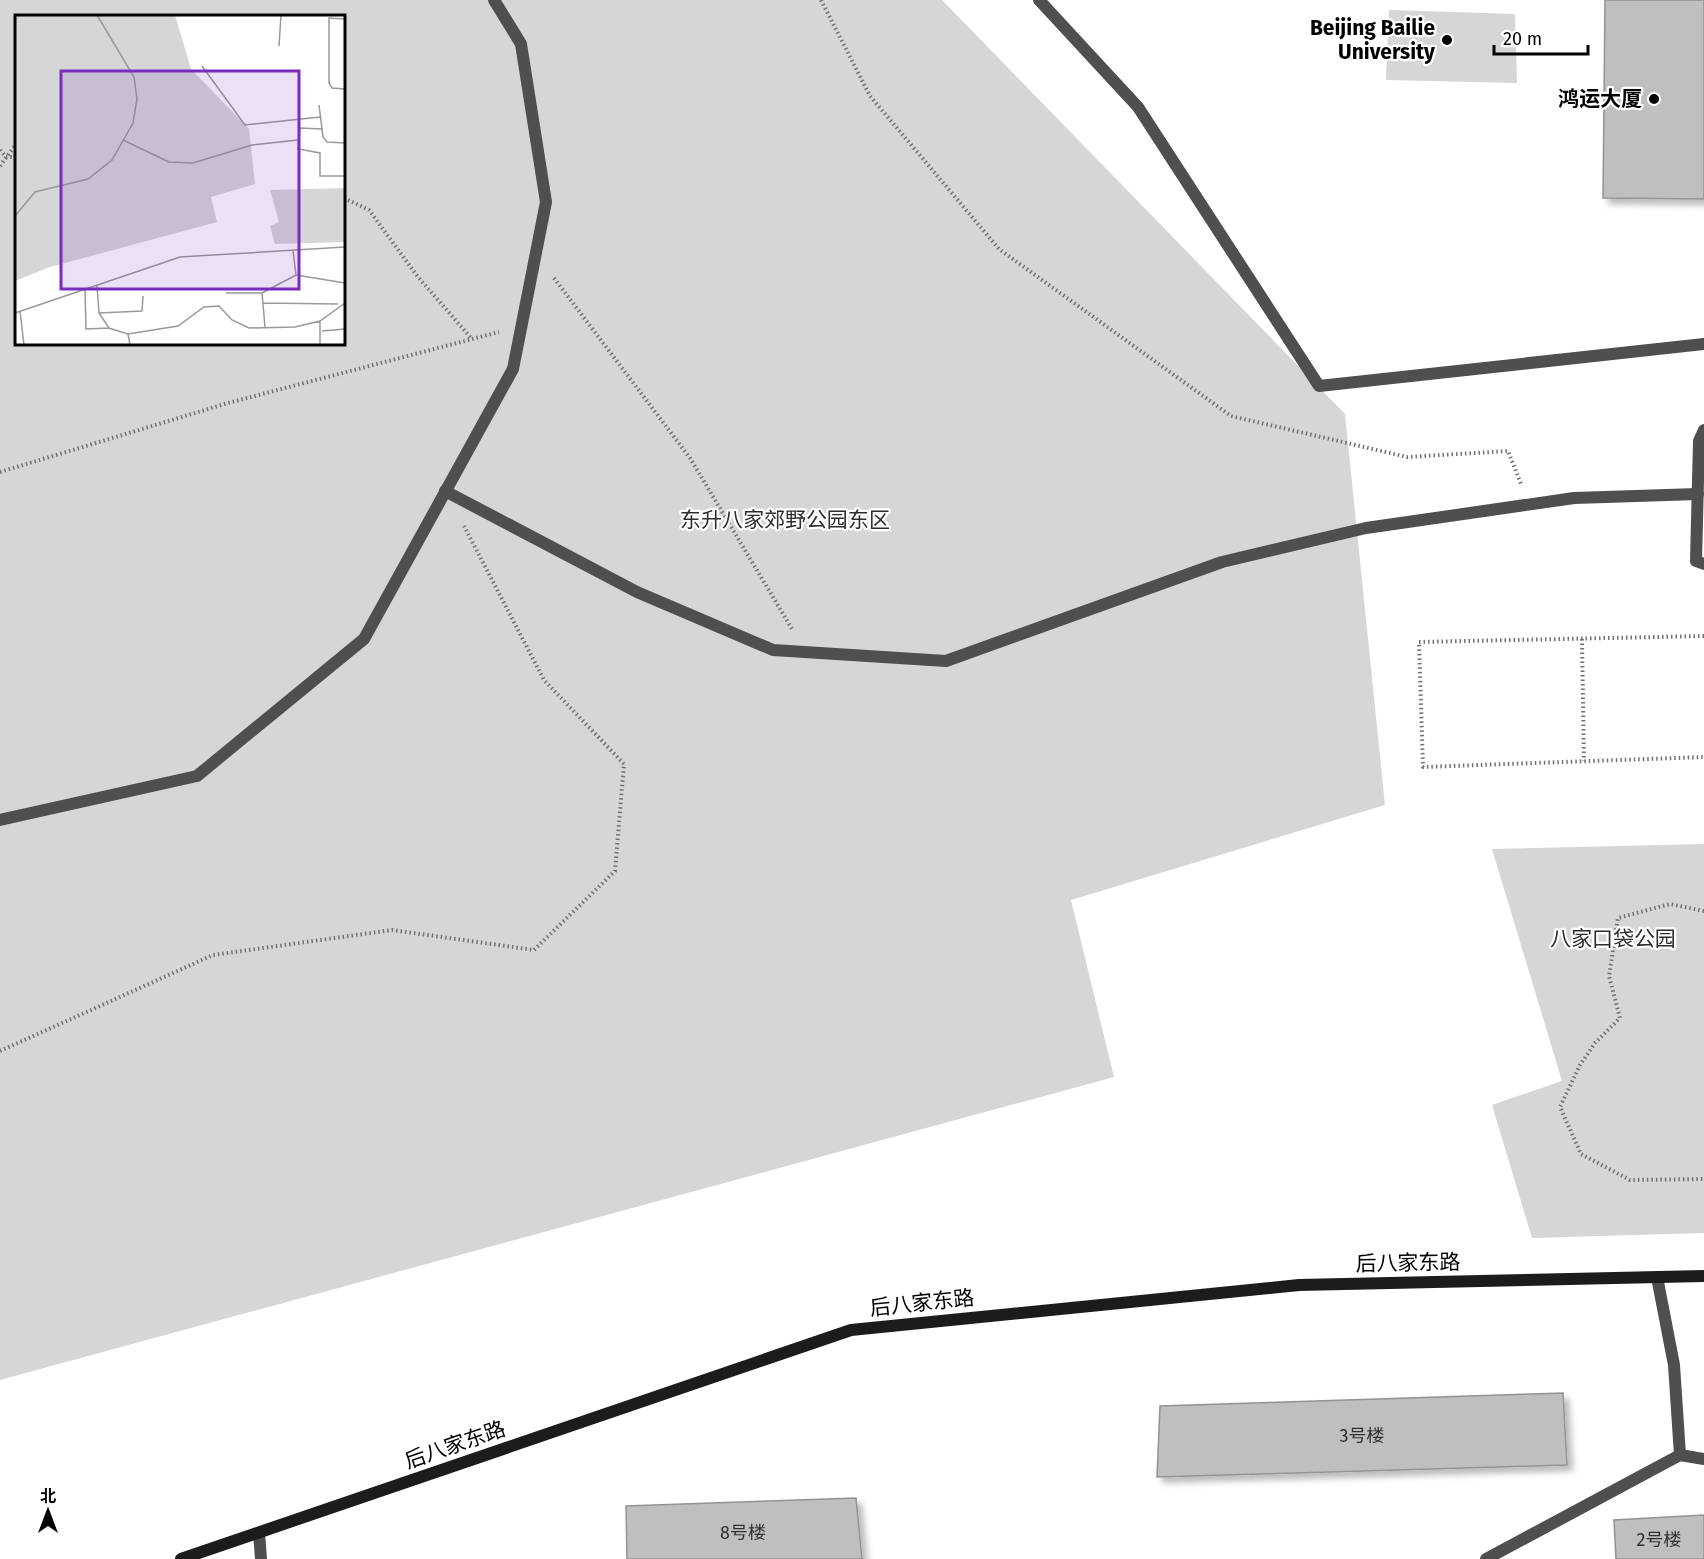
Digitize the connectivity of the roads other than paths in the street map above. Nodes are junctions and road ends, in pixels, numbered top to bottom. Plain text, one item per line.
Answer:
1 (494, 0) edge
2 (1039, 0) edge
3 (1704, 344) edge
4 (1704, 430) edge
5 (445, 491) junction
6 (1698, 494) junction
7 (1704, 564) edge
8 (0, 820) edge
9 (1704, 1275) edge
10 (1657, 1277) junction
11 (1680, 1455) junction
12 (1704, 1459) edge
13 (259, 1533) junction
14 (181, 1559) edge
15 (261, 1559) edge
16 (1486, 1559) edge

1 - 5 street
2 - 3 street
4 - 6 street
5 - 6 street
5 - 8 street
6 - 7 street
9 - 10 street, 后八家东路
10 - 11 street
10 - 13 street, 后八家东路
11 - 12 street
11 - 16 street
13 - 14 street, 后八家东路
13 - 15 street

